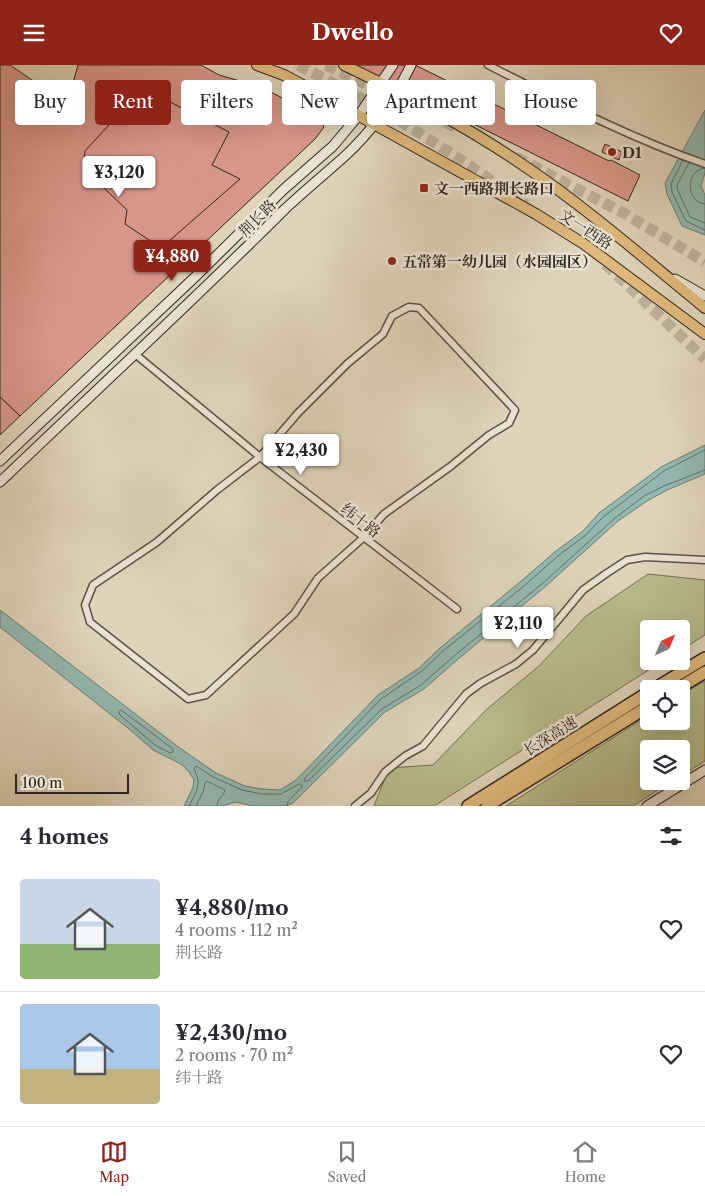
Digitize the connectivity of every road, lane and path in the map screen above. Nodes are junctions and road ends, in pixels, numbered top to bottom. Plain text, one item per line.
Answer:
1 (257, 65) edge
2 (344, 65) edge
3 (393, 65) edge
4 (412, 65) edge
5 (488, 65) edge
6 (376, 80) edge
7 (384, 80) edge
8 (404, 80) edge
9 (367, 104) edge
10 (359, 115) junction
11 (367, 120) edge
12 (373, 125) edge
13 (376, 125) edge
14 (460, 125) tunnel mouth
15 (705, 164) edge
16 (658, 270) junction
17 (705, 296) edge
18 (705, 308) edge
19 (705, 334) edge
20 (135, 354) junction
21 (260, 457) junction
22 (0, 461) edge
23 (0, 482) edge
24 (363, 538) junction
25 (705, 560) edge
26 (457, 609) dead end
27 (705, 658) edge
28 (705, 672) edge
29 (669, 680) edge
30 (690, 681) edge
31 (640, 698) edge
32 (640, 712) edge
33 (705, 770) edge
34 (355, 806) edge
35 (468, 806) edge
36 (488, 806) edge
37 (647, 806) edge

1 - 10 main road, 文一西路
2 - 6 main road, 文一西路
3 - 7 main road, 荆长路
4 - 8 main road, 荆长路
5 - 15 street
9 - 10 main road, 荆长路
10 - 11 main road, 文一西路
10 - 22 main road, 荆长路
12 - 20 main road, 荆长路
13 - 19 main road, 文一西路
14 - 16 main road, 文一西路
16 - 17 main road
16 - 18 main road, 文一西路
20 - 21 street, 纬十路
20 - 23 main road, 荆长路
21 - 24 street, 纬十路
21 - 24 street
21 - 24 street
24 - 26 street, 纬十路
25 - 34 street
27 - 29 highway
28 - 30 highway
31 - 35 highway, 长深高速
32 - 36 highway, 长深高速
33 - 37 main road

